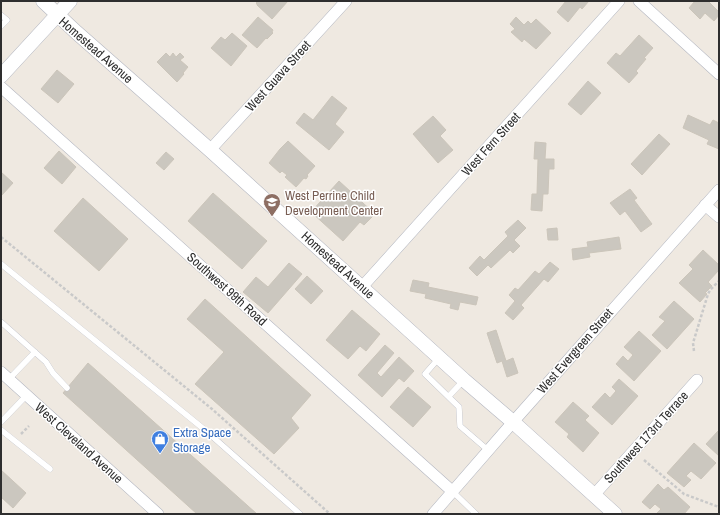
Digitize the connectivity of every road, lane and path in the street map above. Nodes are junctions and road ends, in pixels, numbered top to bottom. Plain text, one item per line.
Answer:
1 (42, 1) edge
2 (70, 1) edge
3 (346, 1) edge
4 (619, 1) edge
5 (638, 1) edge
6 (1, 15) edge
7 (57, 15) junction
8 (1, 26) edge
9 (719, 74) edge
10 (1, 76) edge
11 (1, 87) edge
12 (210, 150) junction
13 (719, 190) edge
14 (705, 205) junction
15 (719, 217) edge
16 (1, 237) edge
17 (1, 264) edge
18 (719, 281) edge
19 (362, 287) junction
20 (1, 322) edge
21 (35, 352) junction
22 (694, 352) dead end
23 (440, 358) junction
24 (5, 376) edge
25 (464, 380) junction
26 (697, 380) dead end
27 (67, 388) dead end
28 (27, 395) junction
29 (449, 396) junction
30 (1, 420) edge
31 (513, 422) junction
32 (29, 426) dead end
33 (1, 430) edge
34 (22, 434) dead end
35 (488, 451) junction
36 (644, 460) dead end
37 (50, 470) dead end
38 (452, 491) junction
39 (594, 495) junction
40 (719, 507) edge
41 (158, 514) edge
42 (300, 514) edge
43 (330, 514) edge
44 (433, 514) edge
45 (476, 514) edge
46 (615, 514) edge

1 - 7 street, Homestead Avenue
2 - 7 street
3 - 12 street, West Guava Street
4 - 19 street, West Fern Street
5 - 9 street
6 - 8 lane
7 - 10 street
7 - 12 street, Homestead Avenue
11 - 38 street, Southwest 99th Road
12 - 19 street, Homestead Avenue
13 - 14 street, West Evergreen Street
14 - 15 street
14 - 31 street, West Evergreen Street
16 - 43 path
17 - 42 lane
18 - 22 path
19 - 23 street, Homestead Avenue
20 - 21 lane
21 - 24 lane
21 - 27 lane
23 - 25 street, Homestead Avenue
23 - 29 lane
24 - 28 street, West Cleveland Avenue
25 - 29 lane
25 - 31 street, Homestead Avenue
26 - 39 street, Southwest 173rd Terrace
28 - 30 lane
28 - 41 street, West Cleveland Avenue
29 - 35 lane
31 - 35 street, West Evergreen Street
31 - 39 street, Homestead Avenue
32 - 34 path
33 - 37 lane
35 - 38 street, West Evergreen Street
36 - 40 path
38 - 44 street, West Evergreen Street
38 - 45 lane
39 - 46 street, Homestead Avenue

